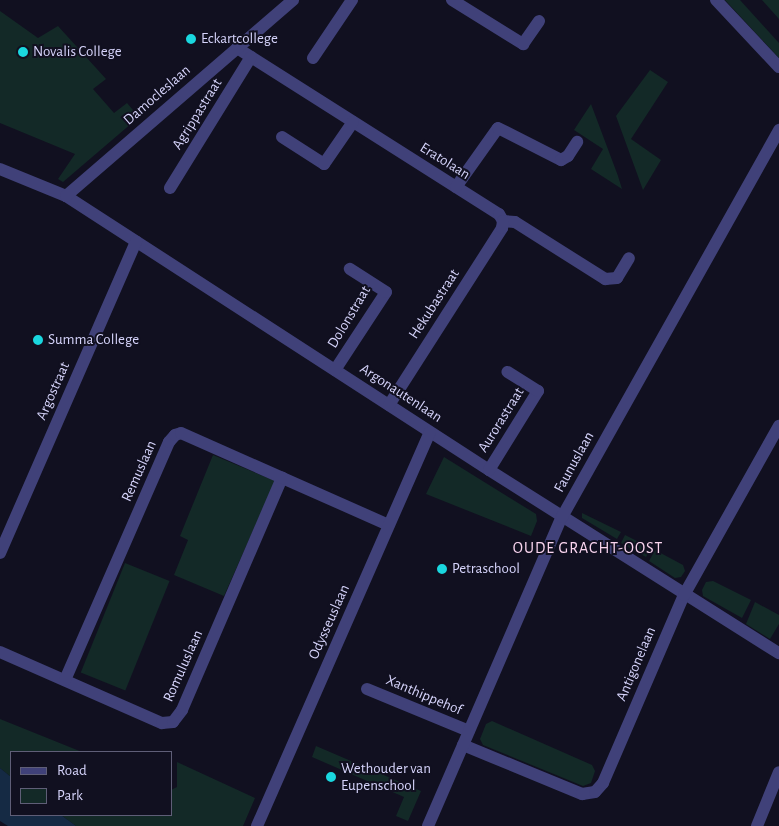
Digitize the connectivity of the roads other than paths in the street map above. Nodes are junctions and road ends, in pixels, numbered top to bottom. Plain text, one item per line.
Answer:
1 (293, 0) edge
2 (352, 0) edge
3 (452, 0) edge
4 (716, 0) edge
5 (539, 21) dead end
6 (237, 48) junction
7 (251, 57) junction
8 (313, 58) dead end
9 (779, 67) edge
10 (353, 122) junction
11 (779, 130) edge
12 (282, 137) dead end
13 (577, 142) dead end
14 (0, 169) edge
15 (170, 188) dead end
16 (456, 188) junction
17 (66, 196) junction
18 (503, 220) junction
19 (136, 241) junction
20 (629, 258) dead end
21 (350, 269) dead end
22 (335, 370) junction
23 (508, 372) dead end
24 (389, 405) junction
25 (779, 426) edge
26 (430, 432) junction
27 (489, 470) junction
28 (282, 478) junction
29 (562, 516) junction
30 (389, 525) junction
31 (0, 553) edge
32 (684, 595) junction
33 (0, 652) edge
34 (779, 653) edge
35 (64, 680) junction
36 (367, 689) dead end
37 (469, 731) junction
38 (463, 745) junction
39 (779, 772) edge
40 (257, 826) edge
41 (428, 826) edge
42 (757, 826) edge

1 - 6 street, Damocleslaan
2 - 8 street
3 - 5 street
4 - 9 street
6 - 7 street, Eratolaan
6 - 17 street, Damocleslaan
7 - 10 street, Eratolaan
7 - 15 street, Agrippastraat
10 - 12 street
10 - 16 street, Eratolaan
11 - 29 street, Faunuslaan
13 - 16 street
14 - 17 street, Argonautenlaan
16 - 18 street, Eratolaan
17 - 19 street, Argonautenlaan
18 - 20 street, Eratolaan
18 - 24 street, Hekubastraat
19 - 22 street, Argonautenlaan
19 - 31 street, Argostraat
21 - 22 street, Dolonstraat
22 - 24 street, Argonautenlaan
23 - 27 street, Aurorastraat
24 - 26 street, Argonautenlaan
25 - 32 street, Antigonelaan
26 - 27 street, Argonautenlaan
26 - 30 street, Odysseuslaan
27 - 29 street, Argonautenlaan
28 - 30 street, Remuslaan
28 - 35 street, Romuluslaan
28 - 35 street, Remuslaan
29 - 32 street, Argonautenlaan
29 - 37 street, Faunuslaan
30 - 40 street, Odysseuslaan
32 - 34 street, Argonautenlaan
32 - 38 street, Antigonelaan
33 - 35 street, Romuluslaan
36 - 37 street, Xanthippehof
37 - 38 street, Faunuslaan
38 - 41 street, Faunuslaan
39 - 42 street

